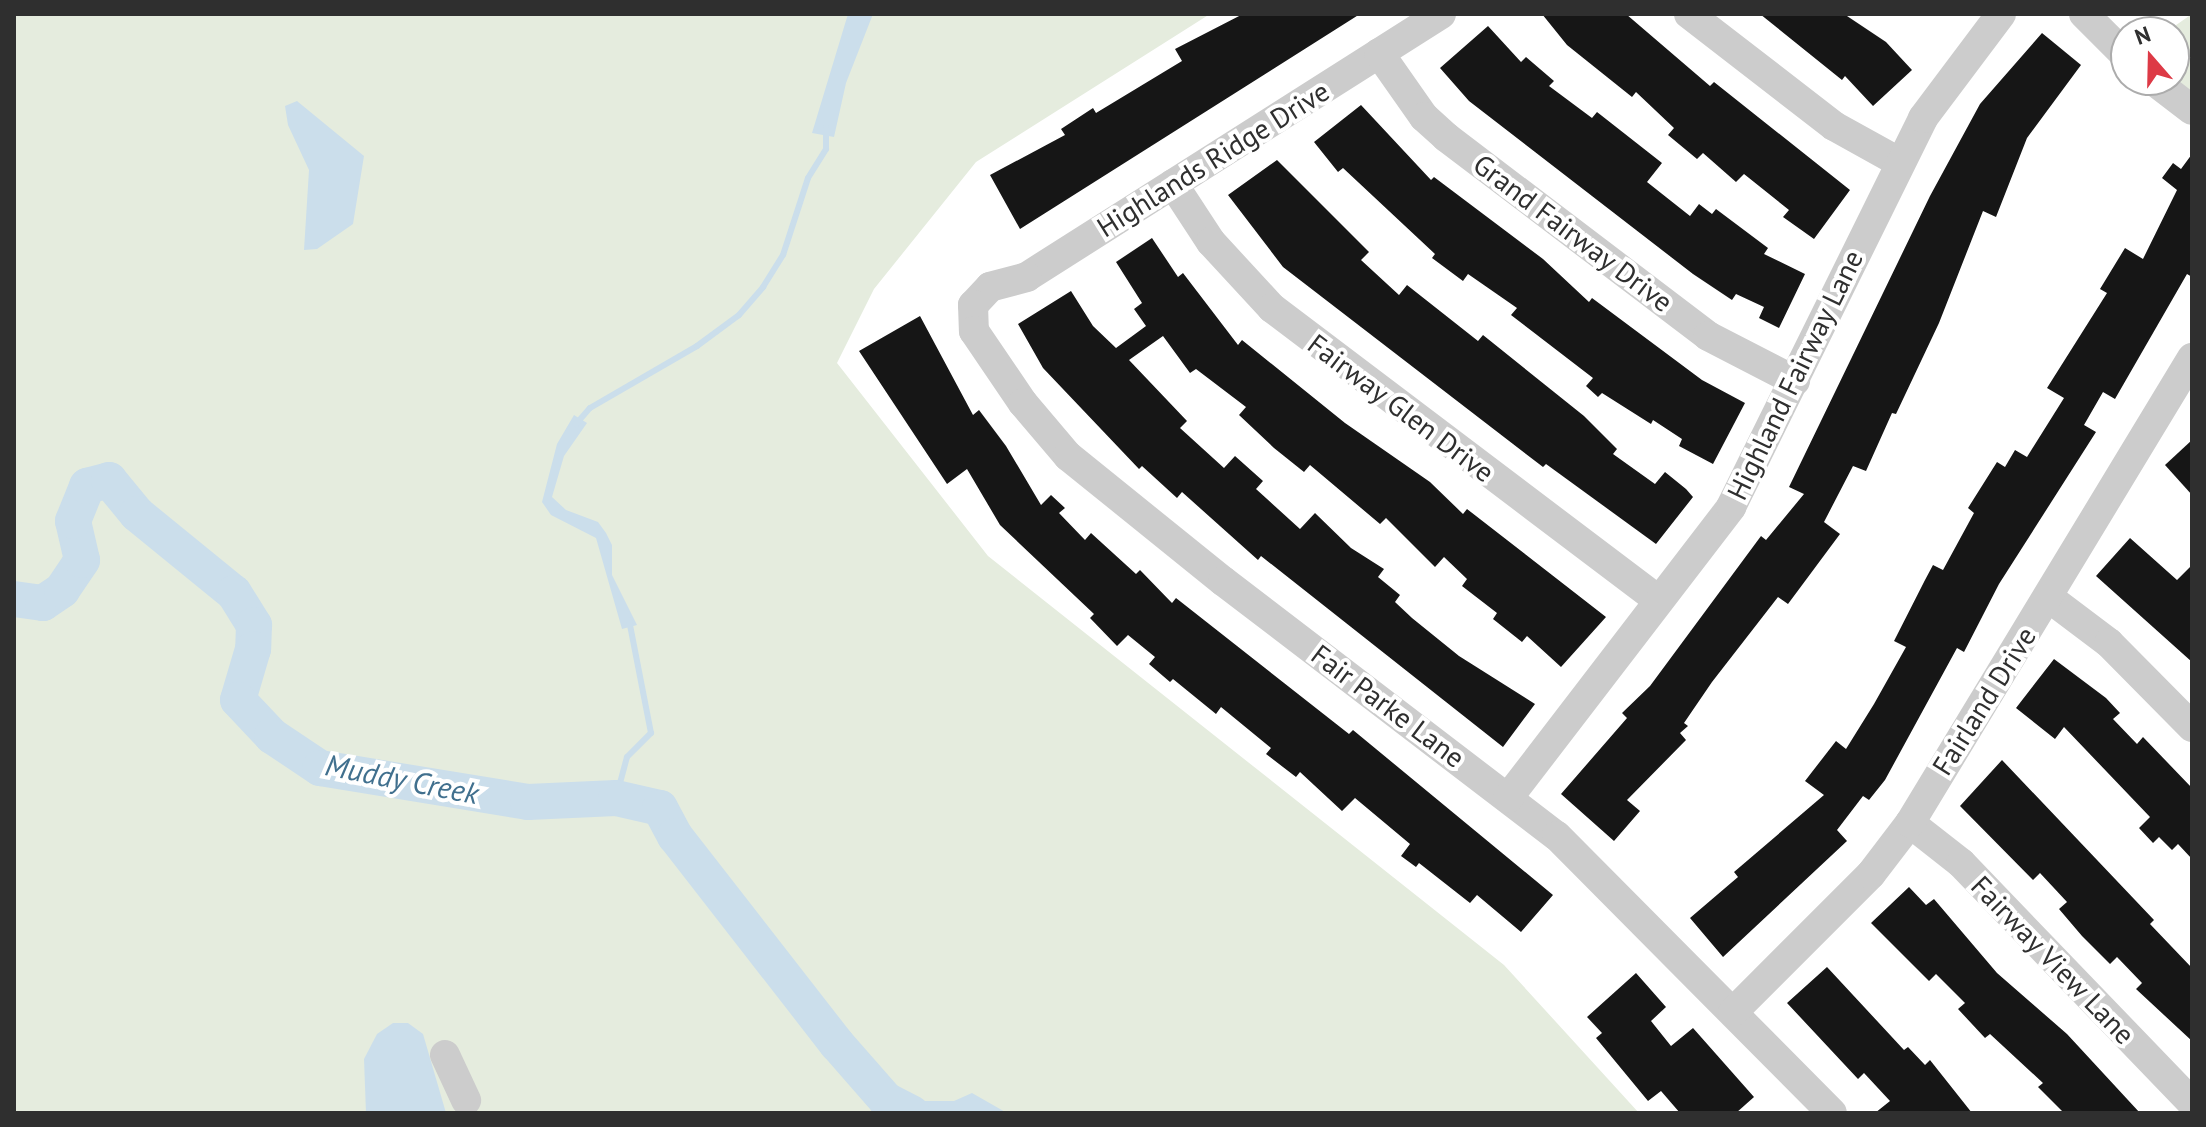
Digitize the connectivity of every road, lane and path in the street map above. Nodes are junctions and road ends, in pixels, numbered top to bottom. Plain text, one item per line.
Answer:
1 (1441, 14) edge
2 (1689, 14) edge
3 (2001, 14) edge
4 (2084, 14) edge
5 (2110, 40) edge
6 (1379, 53) junction
7 (2174, 96) edge
8 (2192, 110) edge
9 (1899, 162) junction
10 (1173, 184) junction
11 (980, 293) joint
12 (2189, 369) edge
13 (1795, 381) junction
14 (2048, 597) junction
15 (1659, 601) junction
16 (2192, 727) edge
17 (1508, 798) junction
18 (1910, 823) junction
19 (1733, 1012) junction
20 (445, 1055) dead end
21 (466, 1100) dead end
22 (2192, 1103) edge
23 (1832, 1113) edge

1 - 6 street, Highlands Ridge Drive
2 - 9 street
3 - 9 street, Highland Fairway Lane
4 - 5 street
6 - 10 street, Highlands Ridge Drive
6 - 13 street, Grand Fairway Drive
7 - 8 street
9 - 13 street, Highland Fairway Lane
10 - 11 street, Highlands Ridge Drive
10 - 15 street, Fairway Glen Drive
11 - 17 street, Fair Parke Lane
12 - 14 street, Fairland Drive
13 - 15 street, Highland Fairway Lane
14 - 16 street
14 - 18 street, Fairland Drive
15 - 17 street, Highland Fairway Lane
17 - 19 street, Fair Parke Lane
18 - 19 street, Fairland Drive
18 - 22 street, Fairway View Lane
19 - 23 street, Fair Parke Lane
20 - 21 street

